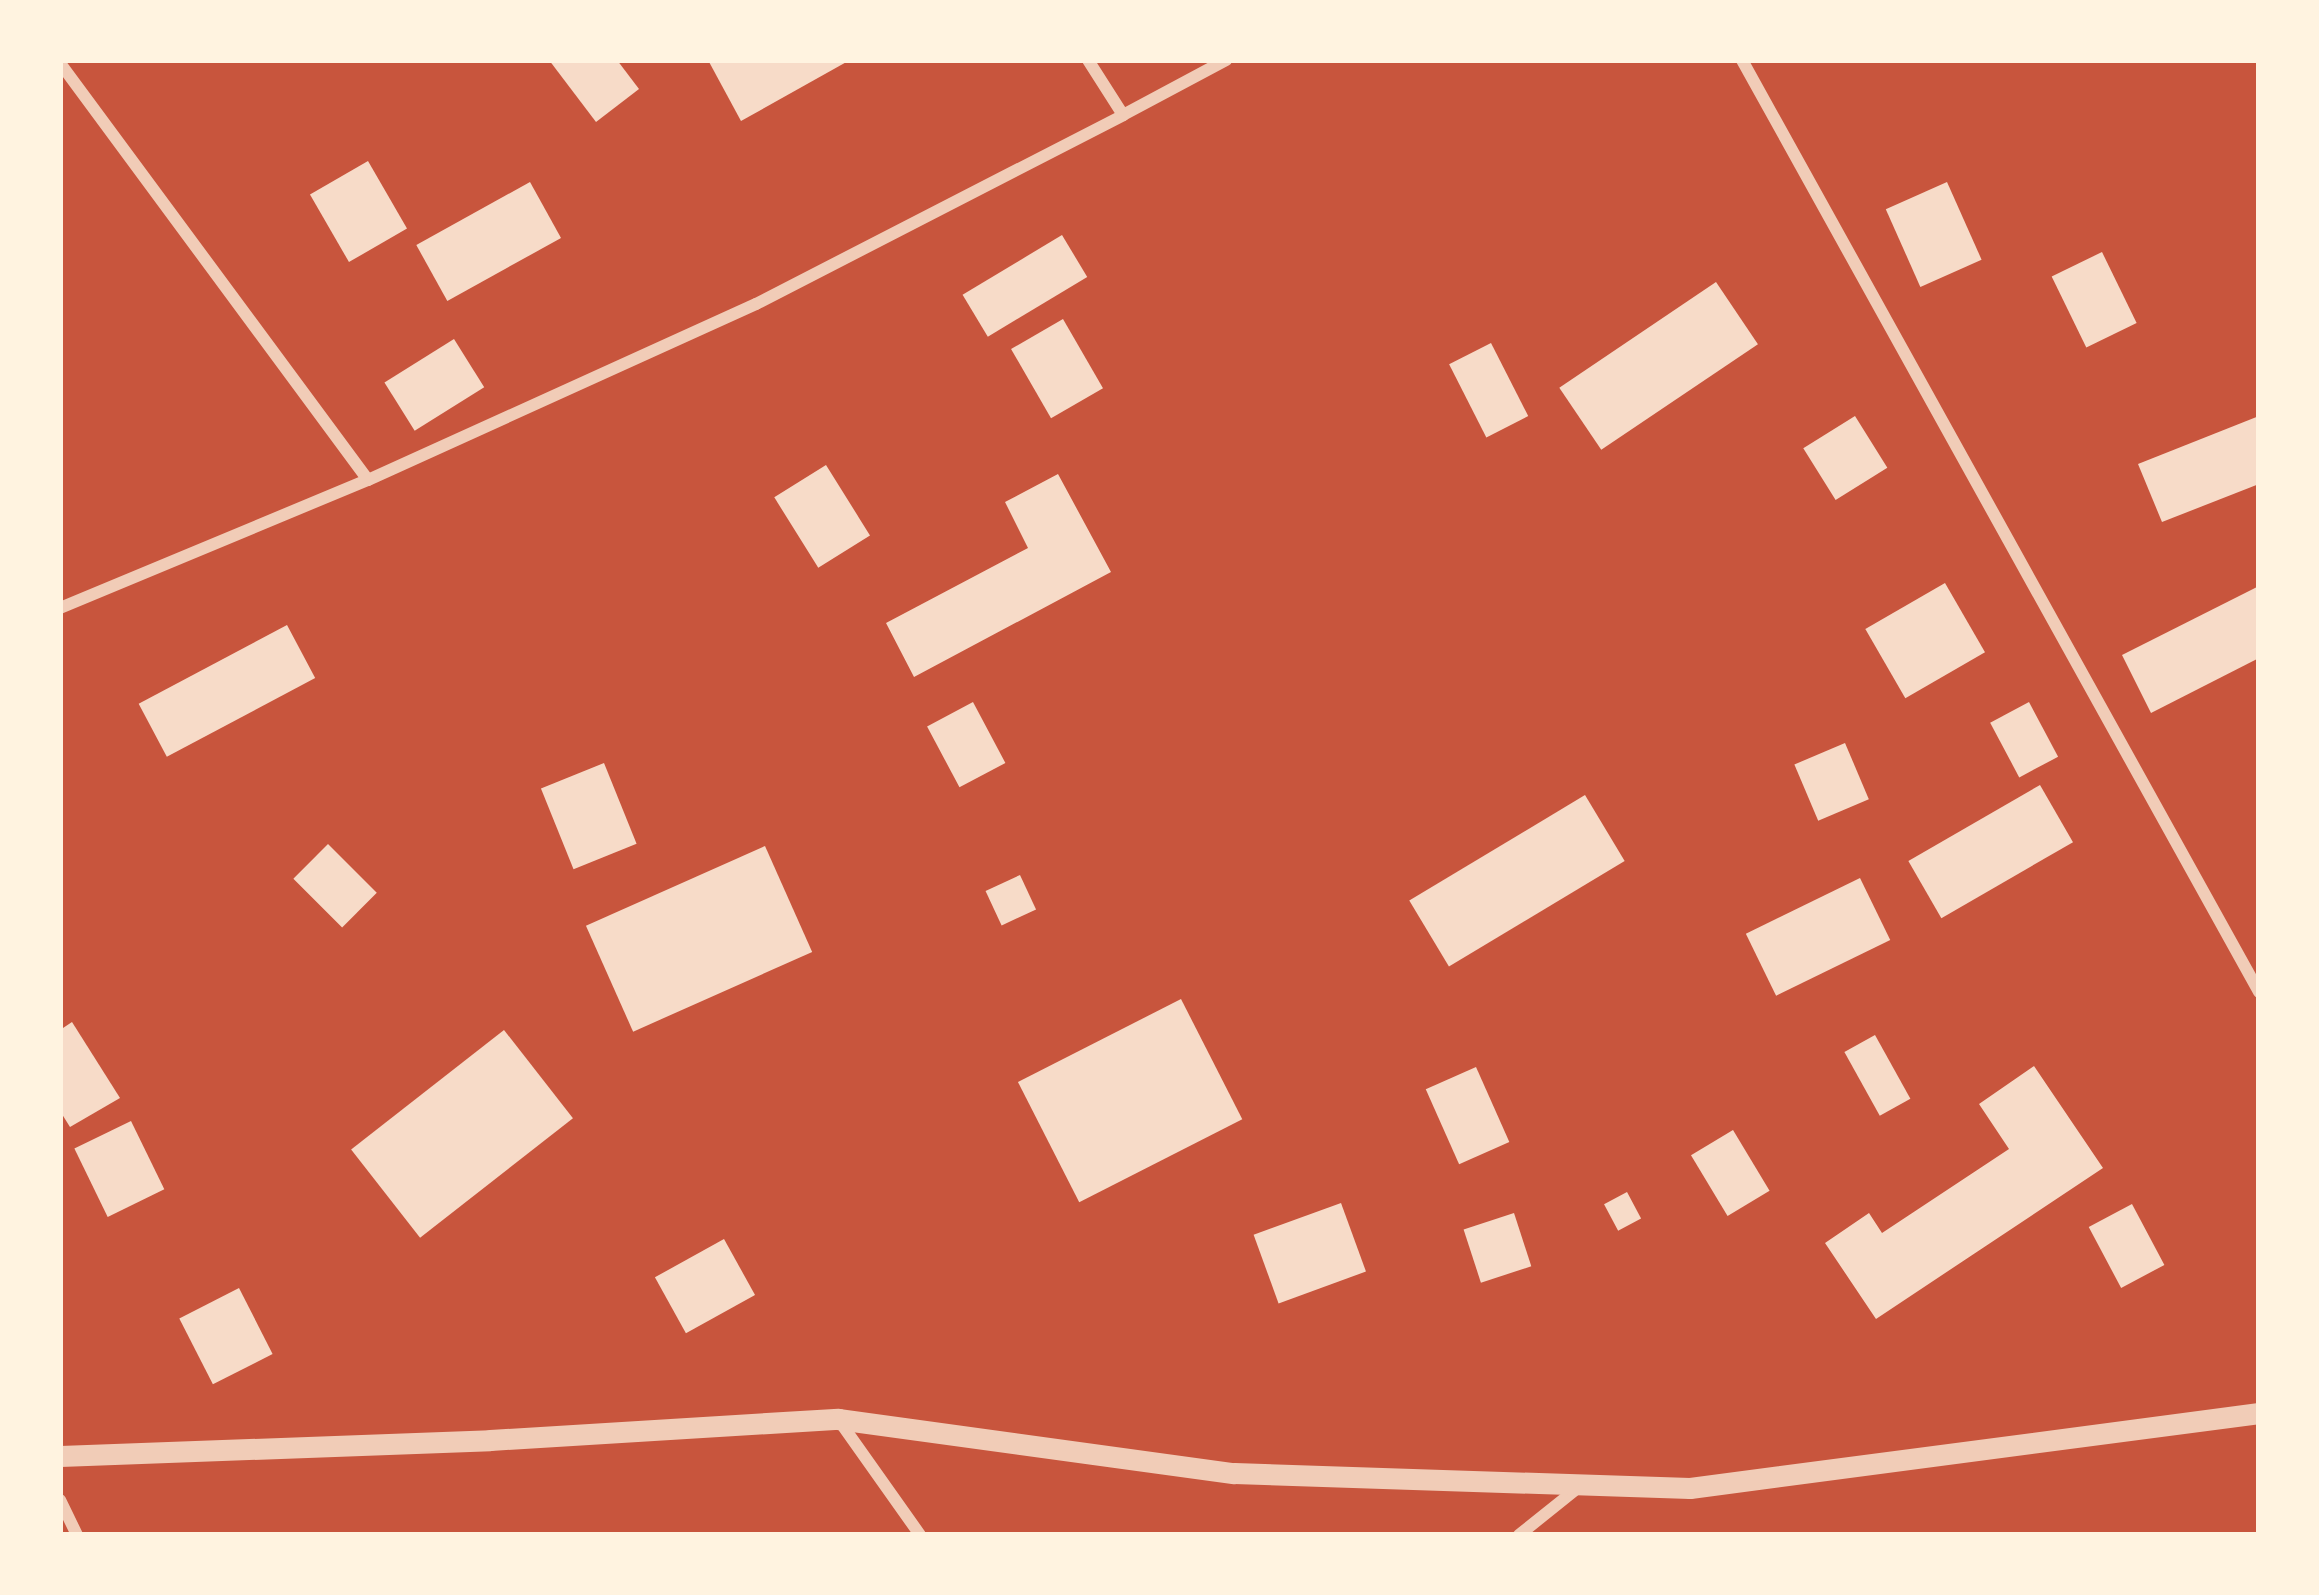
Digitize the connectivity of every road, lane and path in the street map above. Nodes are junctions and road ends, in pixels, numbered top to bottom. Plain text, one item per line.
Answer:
1 (1088, 60) edge
2 (1226, 60) edge
3 (1742, 60) edge
4 (60, 63) edge
5 (1124, 115) junction
6 (368, 480) junction
7 (60, 608) edge
8 (2259, 992) edge
9 (2259, 1413) edge
10 (838, 1419) junction
11 (60, 1456) edge
12 (1582, 1484) junction
13 (60, 1500) edge
14 (76, 1535) edge
15 (920, 1535) edge
16 (1519, 1535) edge

1 - 5 street
2 - 5 street
3 - 8 street
4 - 6 street
5 - 6 street
6 - 7 street
9 - 12 street
10 - 11 street
10 - 12 street
10 - 15 street
12 - 16 street
13 - 14 street

